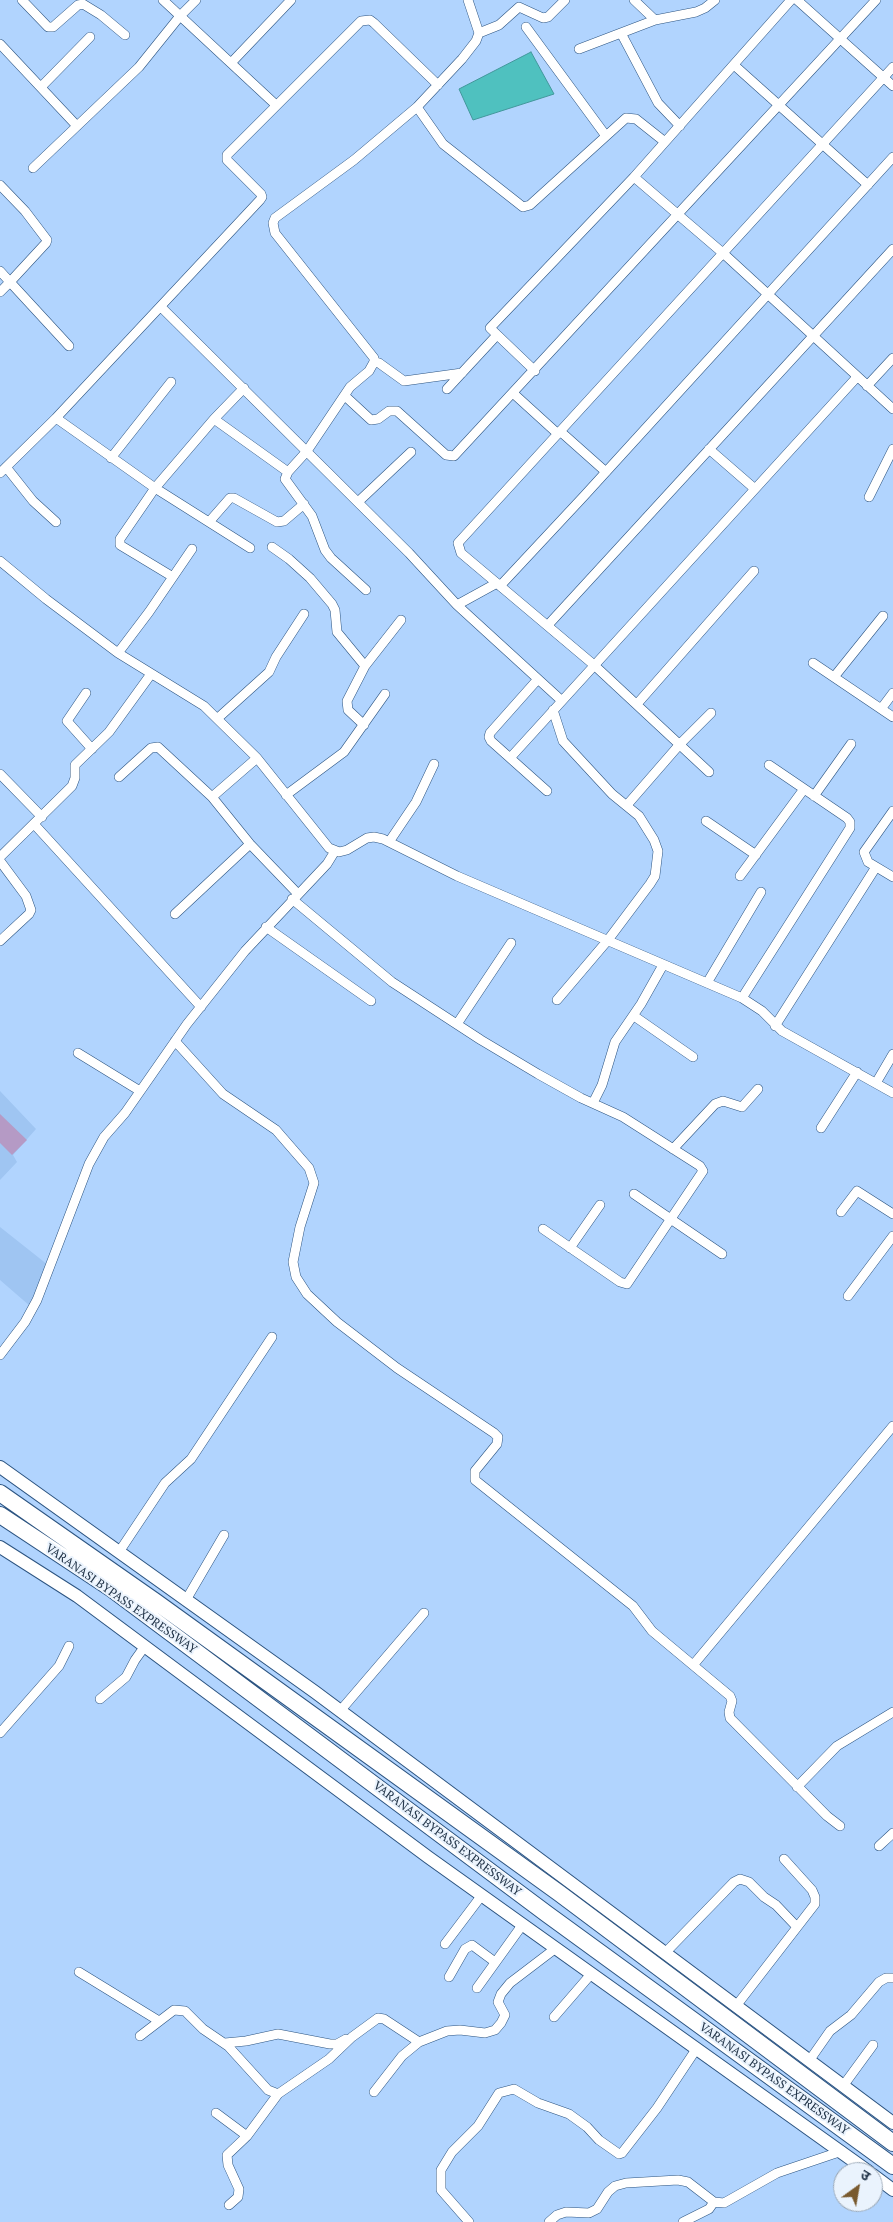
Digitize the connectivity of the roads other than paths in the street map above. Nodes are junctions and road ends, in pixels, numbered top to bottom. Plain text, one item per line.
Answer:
1 (163, 0) edge
2 (196, 0) edge
3 (291, 0) edge
4 (468, 0) edge
5 (565, 0) edge
6 (634, 0) edge
7 (715, 0) edge
8 (791, 0) edge
9 (797, 0) edge
10 (876, 0) edge
11 (27, 2) edge
12 (180, 16) junction
13 (655, 20) junction
14 (526, 27) dead end
15 (479, 33) junction
16 (621, 33) junction
17 (125, 35) dead end
18 (90, 37) dead end
19 (840, 38) junction
20 (0, 44) edge
21 (579, 49) dead end
22 (231, 63) junction
23 (734, 65) junction
24 (893, 67) edge
25 (883, 77) junction
26 (438, 85) junction
27 (893, 86) edge
28 (41, 87) junction
29 (276, 104) junction
30 (778, 105) junction
31 (417, 107) junction
32 (77, 126) junction
33 (680, 126) junction
34 (606, 136) junction
35 (665, 142) junction
36 (823, 143) junction
37 (893, 157) edge
38 (32, 168) dead end
39 (634, 178) junction
40 (0, 185) edge
41 (868, 185) junction
42 (676, 215) junction
43 (893, 249) edge
44 (724, 254) junction
45 (0, 271) edge
46 (10, 282) junction
47 (0, 292) edge
48 (767, 295) junction
49 (161, 307) junction
50 (497, 335) junction
51 (812, 336) junction
52 (69, 346) dead end
53 (893, 358) edge
54 (374, 362) junction
55 (535, 371) junction
56 (462, 373) junction
57 (857, 376) junction
58 (171, 382) dead end
59 (867, 386) junction
60 (244, 388) junction
61 (447, 389) dead end
62 (514, 394) junction
63 (344, 396) junction
64 (893, 409) edge
65 (56, 418) junction
66 (214, 419) junction
67 (560, 433) junction
68 (893, 448) edge
69 (709, 449) junction
70 (307, 451) junction
71 (411, 452) dead end
72 (111, 458) junction
73 (3, 470) edge
74 (288, 472) junction
75 (606, 472) junction
76 (155, 488) junction
77 (755, 488) junction
78 (869, 497) dead end
79 (358, 502) junction
80 (304, 504) junction
81 (56, 522) dead end
82 (209, 522) junction
83 (272, 547) dead end
84 (250, 548) dead end
85 (192, 549) dead end
86 (0, 561) edge
87 (754, 571) dead end
88 (173, 577) junction
89 (499, 584) junction
90 (366, 590) dead end
91 (457, 605) junction
92 (304, 614) dead end
93 (883, 616) dead end
94 (401, 620) dead end
95 (548, 625) junction
96 (118, 652) junction
97 (812, 663) dead end
98 (594, 665) junction
99 (365, 666) junction
100 (151, 674) junction
101 (834, 677) junction
102 (538, 679) junction
103 (86, 693) dead end
104 (893, 693) edge
105 (385, 694) dead end
106 (562, 701) junction
107 (637, 704) junction
108 (880, 708) junction
109 (553, 710) junction
110 (711, 713) dead end
111 (893, 717) edge
112 (218, 718) junction
113 (364, 725) junction
114 (680, 744) junction
115 (851, 744) dead end
116 (92, 749) junction
117 (257, 758) junction
118 (510, 758) junction
119 (434, 764) dead end
120 (769, 766) dead end
121 (709, 772) dead end
122 (0, 774) edge
123 (119, 777) dead end
124 (804, 789) junction
125 (547, 791) dead end
126 (286, 795) junction
127 (814, 796) junction
128 (212, 797) junction
129 (627, 805) junction
130 (893, 811) edge
131 (42, 816) junction
132 (706, 821) dead end
133 (34, 824) junction
134 (389, 842) junction
135 (250, 844) junction
136 (335, 851) junction
137 (756, 854) junction
138 (0, 856) edge
139 (0, 861) edge
140 (876, 867) junction
141 (740, 876) dead end
142 (893, 877) edge
143 (760, 892) dead end
144 (295, 896) junction
145 (175, 914) dead end
146 (266, 927) junction
147 (608, 940) junction
148 (0, 941) edge
149 (511, 943) dead end
150 (663, 965) junction
151 (707, 983) junction
152 (742, 998) junction
153 (557, 1000) dead end
154 (371, 1001) dead end
155 (201, 1007) junction
156 (634, 1016) junction
157 (457, 1024) junction
158 (776, 1026) junction
159 (175, 1041) junction
160 (78, 1053) dead end
161 (893, 1054) edge
162 (693, 1057) dead end
163 (857, 1072) junction
164 (876, 1083) junction
165 (758, 1089) dead end
166 (140, 1091) junction
167 (892, 1092) edge
168 (593, 1103) junction
169 (821, 1128) dead end
170 (673, 1149) junction
171 (634, 1194) dead end
172 (600, 1205) dead end
173 (841, 1212) dead end
174 (893, 1214) edge
175 (671, 1220) junction
176 (543, 1229) dead end
177 (893, 1236) edge
178 (570, 1248) junction
179 (722, 1254) dead end
180 (848, 1296) dead end
181 (272, 1338) dead end
182 (0, 1355) edge
183 (893, 1426) edge
184 (0, 1467) edge
185 (0, 1493) edge
186 (0, 1515) edge
187 (224, 1535) dead end
188 (0, 1547) edge
189 (119, 1552) junction
190 (186, 1600) junction
191 (424, 1613) dead end
192 (69, 1646) dead end
193 (144, 1646) junction
194 (694, 1664) junction
195 (100, 1699) dead end
196 (340, 1711) junction
197 (893, 1712) edge
198 (0, 1733) edge
199 (797, 1786) junction
200 (840, 1826) dead end
201 (893, 1833) edge
202 (880, 1846) dead end
203 (784, 1859) dead end
204 (482, 1895) junction
205 (523, 1924) junction
206 (797, 1928) junction
207 (445, 1944) dead end
208 (556, 1948) junction
209 (665, 1953) junction
210 (495, 1962) junction
211 (79, 1972) dead end
212 (592, 1974) junction
213 (449, 1977) dead end
214 (893, 1978) edge
215 (477, 1988) dead end
216 (736, 2006) junction
217 (554, 2017) dead end
218 (159, 2021) junction
219 (140, 2036) dead end
220 (352, 2036) junction
221 (419, 2042) junction
222 (224, 2043) junction
223 (873, 2045) dead end
224 (697, 2048) junction
225 (809, 2061) junction
226 (843, 2086) junction
227 (374, 2092) dead end
228 (278, 2094) junction
229 (216, 2113) dead end
230 (893, 2123) edge
231 (246, 2136) junction
232 (893, 2143) edge
233 (842, 2151) junction
234 (856, 2162) edge
235 (893, 2166) edge
236 (714, 2202) junction
237 (229, 2204) dead end
238 (470, 2222) edge
239 (549, 2222) edge
240 (684, 2222) edge

1 - 12 street
2 - 12 street
3 - 22 street
4 - 15 street
5 - 15 street
6 - 13 street
7 - 13 street
8 - 23 street
9 - 19 street
10 - 19 street
11 - 17 street
12 - 22 street
12 - 32 street
13 - 16 street
14 - 34 street
15 - 26 street
16 - 21 street
16 - 33 street
18 - 28 street
19 - 25 street
19 - 30 street
20 - 28 street
22 - 29 street
23 - 30 street
23 - 33 street
24 - 25 street
25 - 27 street
25 - 36 street
26 - 29 street
26 - 31 street
28 - 32 street
29 - 49 street
30 - 36 street
30 - 42 street
31 - 34 street
31 - 54 street
32 - 38 street
33 - 35 street
34 - 35 street
35 - 39 street
36 - 41 street
36 - 44 street
37 - 41 street
39 - 42 street
39 - 50 street
40 - 46 street
41 - 48 street
42 - 44 street
42 - 55 street
43 - 51 street
44 - 48 street
44 - 67 street
45 - 46 street
46 - 47 street
46 - 52 street
48 - 51 street
48 - 75 street
49 - 60 street
49 - 65 street
50 - 55 street
50 - 56 street
51 - 57 street
51 - 69 street
53 - 59 street
54 - 56 street
54 - 63 street
55 - 62 street
56 - 61 street
57 - 59 street
57 - 77 street
58 - 72 street
59 - 64 street
60 - 66 street
60 - 70 street
62 - 63 street
62 - 67 street
63 - 70 street
65 - 72 street
65 - 73 street
66 - 74 street
66 - 76 street
67 - 75 street
67 - 89 street
68 - 78 street
69 - 77 street
69 - 95 street
70 - 74 street
70 - 79 street
71 - 79 street
72 - 76 street
73 - 81 street
74 - 80 street
75 - 89 street
76 - 82 street
76 - 88 street
77 - 98 street
79 - 91 street
80 - 82 street
80 - 90 street
82 - 84 street
83 - 99 street
85 - 88 street
86 - 96 street
87 - 107 street
88 - 96 street
89 - 91 street
89 - 95 street
91 - 102 street
92 - 112 street
93 - 101 street
94 - 99 street
95 - 98 street
96 - 100 street
97 - 101 street
98 - 106 street
98 - 107 street
99 - 113 street
100 - 112 street
100 - 116 street
101 - 108 street
102 - 106 street
102 - 118 street
103 - 116 street
104 - 108 street
105 - 113 street
106 - 109 street
107 - 114 street
108 - 111 street
109 - 118 street
109 - 129 street
110 - 114 street
112 - 117 street
113 - 126 street
114 - 121 street
114 - 129 street
115 - 127 street
116 - 131 street
117 - 126 street
117 - 128 street
118 - 125 street
119 - 134 street
120 - 124 street
122 - 131 street
123 - 128 street
124 - 127 street
124 - 137 street
126 - 136 street
127 - 152 street
128 - 135 street
129 - 147 street
130 - 140 street
131 - 133 street
132 - 137 street
133 - 138 street
133 - 155 street
134 - 136 street
134 - 147 street
135 - 144 street
135 - 145 street
136 - 144 street
137 - 141 street
139 - 148 street
140 - 142 street
140 - 158 street
143 - 151 street
144 - 146 street
144 - 157 street
146 - 154 street
146 - 155 street
147 - 150 street
147 - 153 street
149 - 157 street
150 - 151 street
150 - 156 street
151 - 152 street
152 - 158 street
155 - 159 street
156 - 162 street
156 - 168 street
157 - 168 street
158 - 163 street
159 - 166 street
159 - 194 street
160 - 166 street
161 - 164 street
163 - 164 street
163 - 169 street
164 - 167 street
165 - 170 street
166 - 182 street
168 - 170 street
170 - 175 street
171 - 175 street
172 - 178 street
173 - 174 street
175 - 178 street
175 - 179 street
176 - 178 street
177 - 180 street
181 - 189 street
183 - 194 street
184 - 189 street
185 - 232 highway, VARANASI BYPASS EXPRESSWAY
186 - 235 highway, VARANASI BYPASS EXPRESSWAY
187 - 190 street
188 - 193 street
189 - 190 street
190 - 196 street
191 - 196 street
192 - 198 street
193 - 195 street
193 - 204 street
194 - 199 street
196 - 209 street
197 - 199 street
199 - 200 street
201 - 202 street
203 - 206 street
204 - 205 street
204 - 207 street
205 - 208 street
205 - 210 street
206 - 209 street
206 - 216 street
208 - 212 street
208 - 221 street
209 - 216 street
210 - 213 street
210 - 215 street
211 - 218 street
212 - 217 street
212 - 224 street
214 - 225 street
216 - 225 street
218 - 219 street
218 - 222 street
220 - 221 street
220 - 222 street
220 - 228 street
221 - 227 street
222 - 228 street
223 - 226 street
224 - 233 street
224 - 238 street
225 - 226 street
226 - 230 street
228 - 231 street
229 - 231 street
231 - 237 street
233 - 234 street
233 - 236 street
236 - 239 street
236 - 240 street

